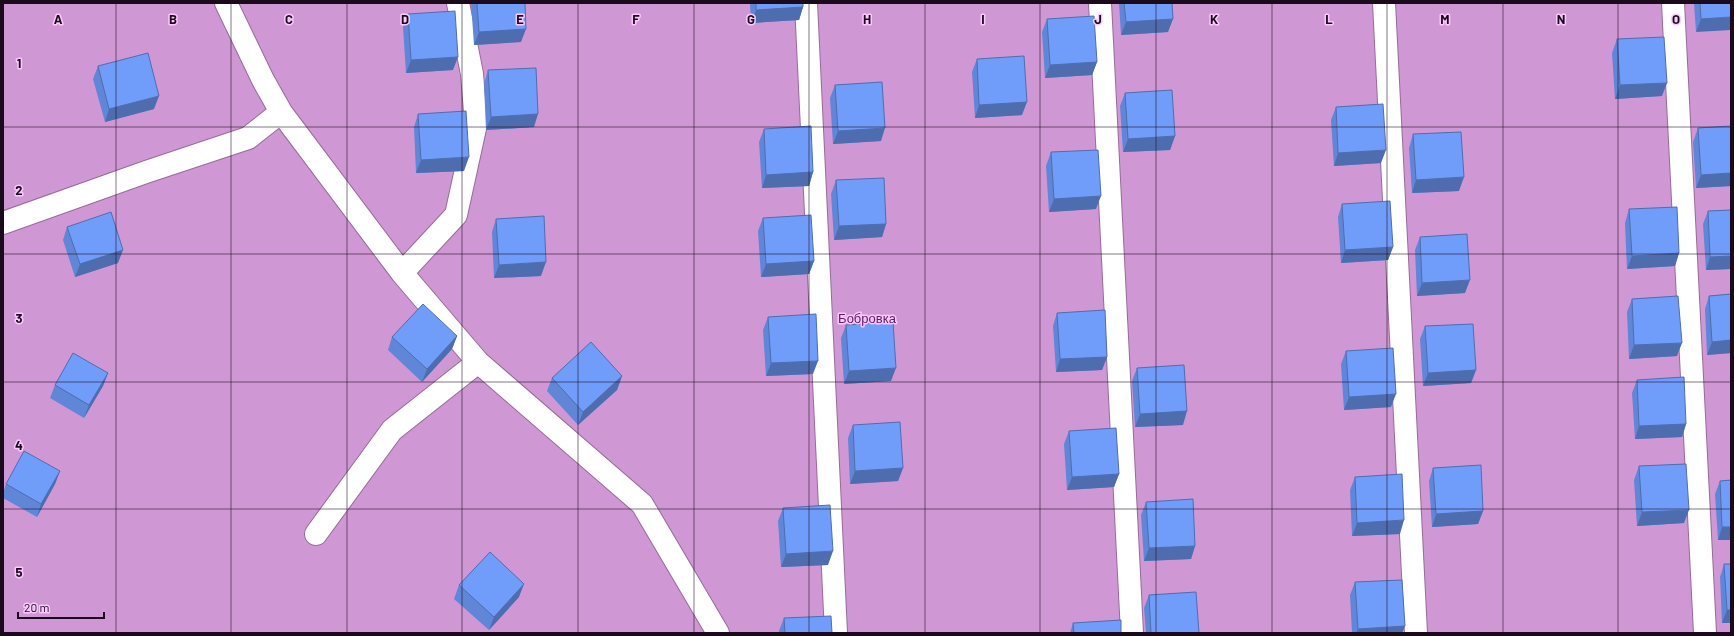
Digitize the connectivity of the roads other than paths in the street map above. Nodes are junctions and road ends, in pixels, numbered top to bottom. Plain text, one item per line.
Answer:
1 (226, 3) edge
2 (458, 3) edge
3 (806, 3) edge
4 (1100, 3) edge
5 (1384, 3) edge
6 (1673, 3) edge
7 (281, 112) junction
8 (3, 223) edge
9 (402, 273) junction
10 (478, 362) junction
11 (316, 534) dead end
12 (718, 633) edge
13 (836, 633) edge
14 (1132, 633) edge
15 (1416, 633) edge
16 (1705, 633) edge

1 - 7 street
2 - 9 street
3 - 13 street
4 - 14 street
5 - 15 street
6 - 16 street
7 - 8 street
7 - 9 street
9 - 10 street
10 - 11 street
10 - 12 street

